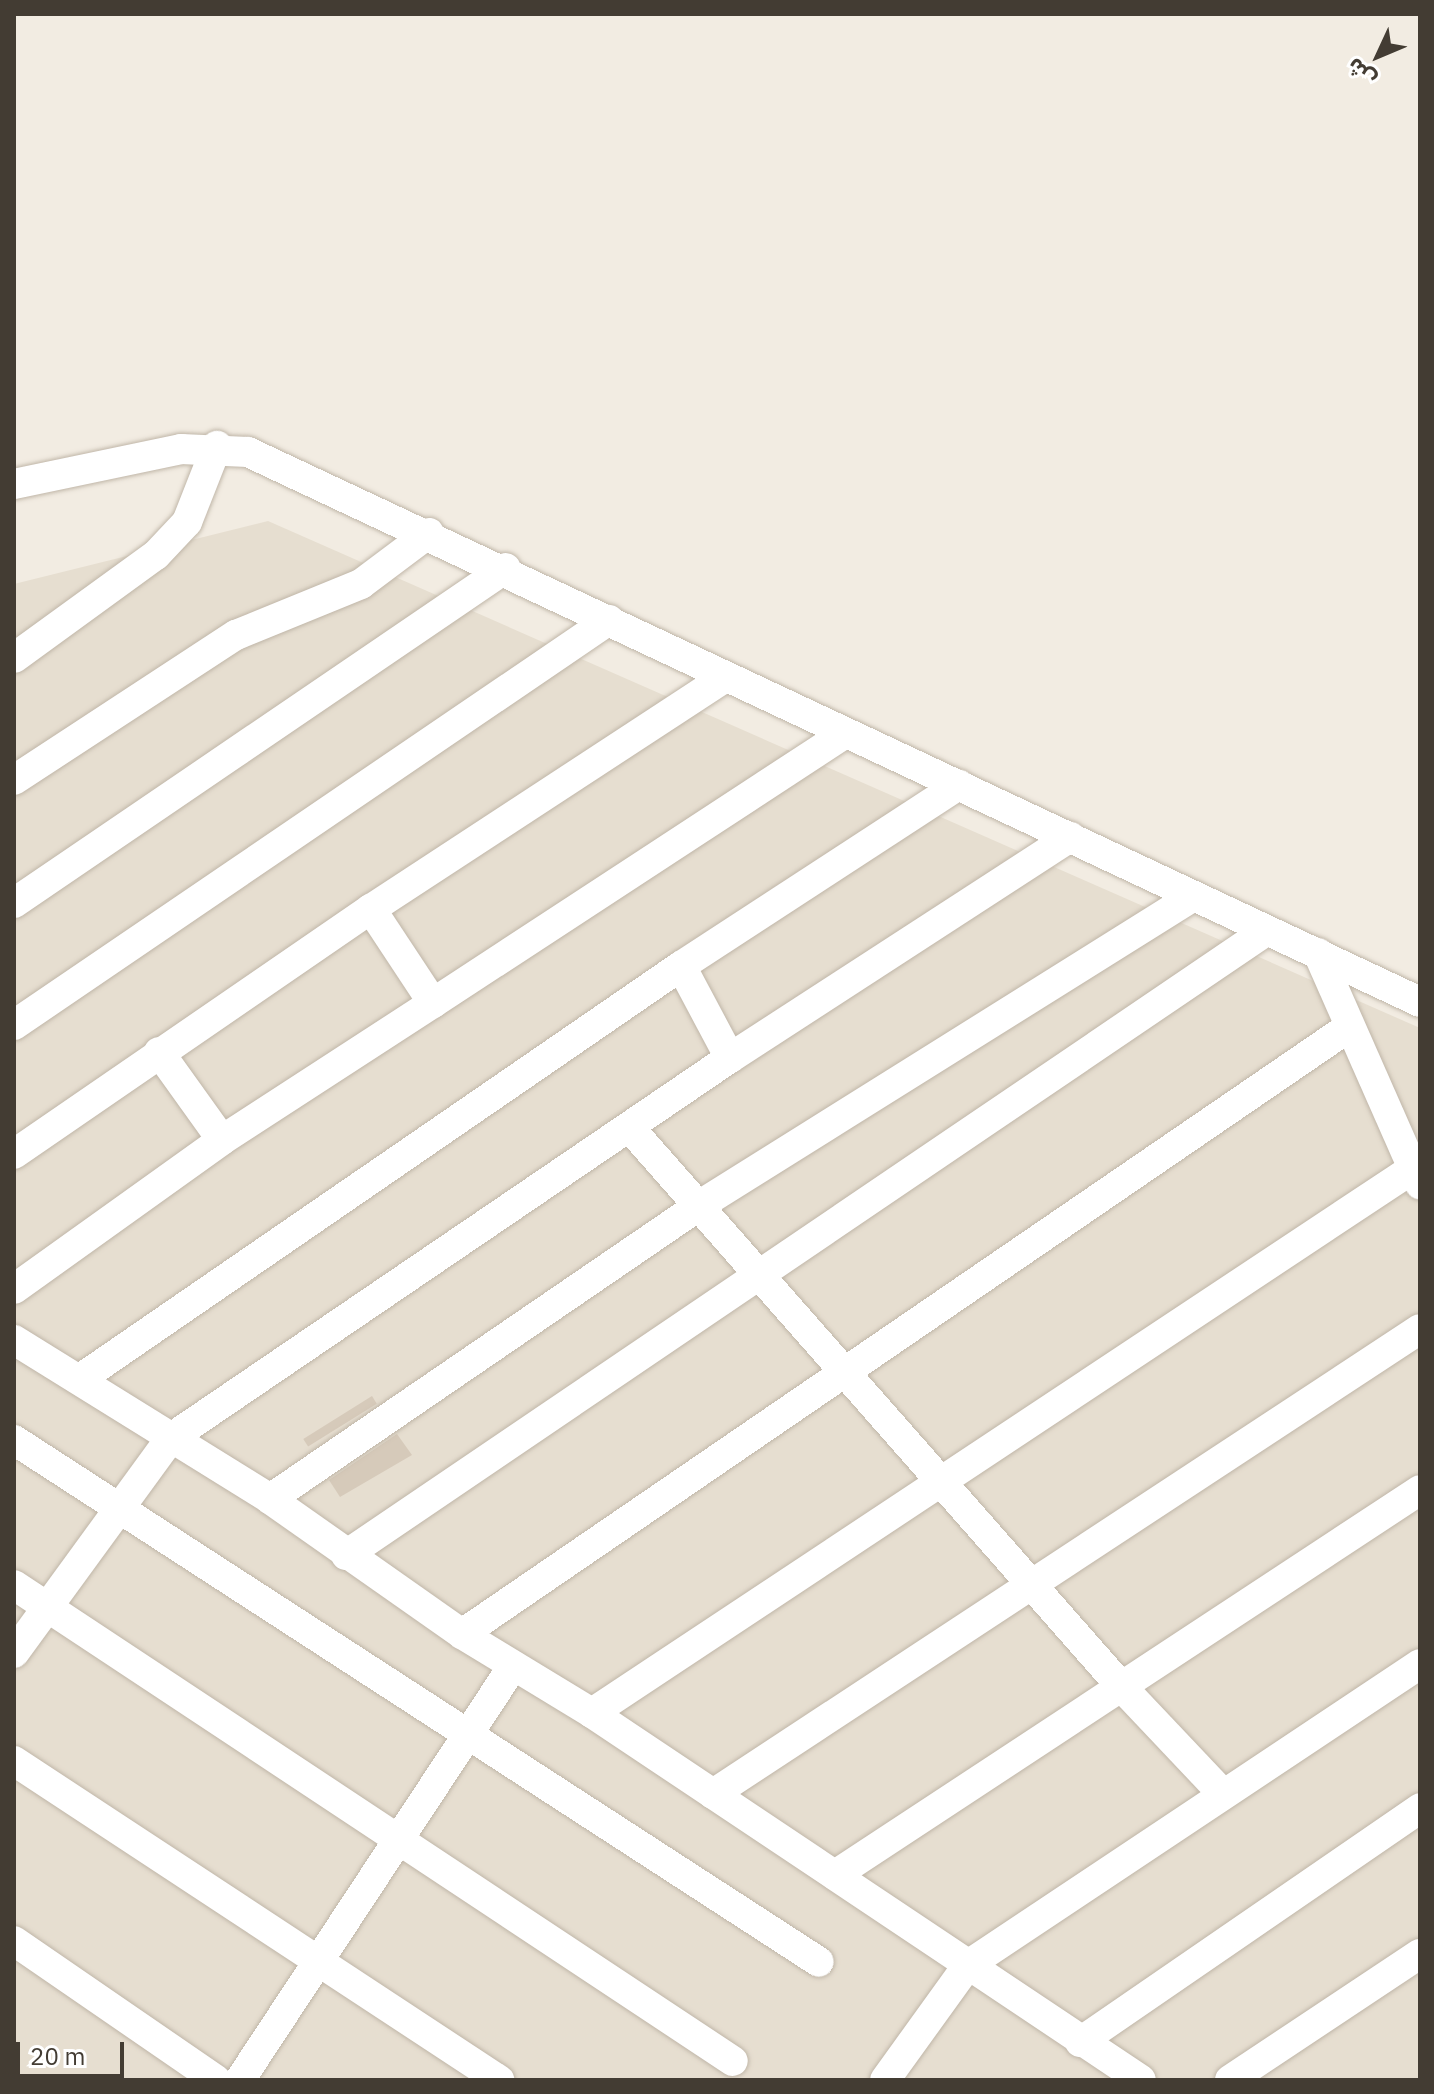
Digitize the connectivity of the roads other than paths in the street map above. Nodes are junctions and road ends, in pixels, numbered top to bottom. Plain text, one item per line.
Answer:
1 (217, 446) junction
2 (14, 484) edge
3 (429, 533) junction
4 (506, 568) junction
5 (609, 620) junction
6 (14, 658) edge
7 (725, 677) junction
8 (842, 735) junction
9 (14, 780) edge
10 (959, 785) junction
11 (1070, 837) junction
12 (1192, 897) junction
13 (14, 903) edge
14 (371, 909) junction
15 (1266, 931) junction
16 (1318, 953) junction
17 (681, 966) junction
18 (1420, 1002) edge
19 (433, 1003) junction
20 (14, 1025) edge
21 (1349, 1027) junction
22 (159, 1052) junction
23 (730, 1058) junction
24 (629, 1127) junction
25 (222, 1140) junction
26 (14, 1154) edge
27 (1418, 1172) edge
28 (700, 1205) junction
29 (761, 1275) junction
30 (14, 1289) edge
31 (1420, 1329) edge
32 (14, 1340) edge
33 (841, 1372) junction
34 (80, 1379) junction
35 (171, 1438) junction
36 (14, 1440) edge
37 (943, 1482) junction
38 (1420, 1490) edge
39 (270, 1499) junction
40 (119, 1506) junction
41 (346, 1555) junction
42 (1031, 1582) junction
43 (14, 1585) edge
44 (46, 1605) junction
45 (462, 1634) junction
46 (14, 1653) edge
47 (1420, 1664) edge
48 (513, 1666) junction
49 (1119, 1684) junction
50 (592, 1713) junction
51 (467, 1730) junction
52 (14, 1761) edge
53 (1222, 1793) junction
54 (713, 1794) junction
55 (1419, 1809) edge
56 (397, 1835) junction
57 (835, 1875) junction
58 (14, 1941) edge
59 (1420, 1954) edge
60 (316, 1962) junction
61 (819, 1962) dead end
62 (968, 1965) junction
63 (1080, 2042) junction
64 (733, 2061) dead end
65 (216, 2080) edge
66 (240, 2080) edge
67 (499, 2080) edge
68 (885, 2080) edge
69 (1141, 2080) edge
70 (1230, 2080) edge

1 - 2 street
1 - 3 street
1 - 6 street
3 - 4 street
3 - 9 street
4 - 5 street
4 - 13 street
5 - 7 street
5 - 20 street
7 - 8 street
7 - 14 street
8 - 10 street
8 - 19 street
10 - 11 street
10 - 17 street
11 - 12 street
11 - 23 street
12 - 15 street
12 - 28 street
14 - 19 street
14 - 22 street
15 - 16 street
15 - 29 street
16 - 18 street
16 - 21 street
17 - 23 street
17 - 34 street
19 - 25 street
21 - 27 street
21 - 33 street
22 - 25 street
22 - 26 street
23 - 24 street
24 - 28 street
24 - 35 street
25 - 30 street
27 - 37 street
28 - 29 street
28 - 39 street
29 - 33 street
29 - 41 street
31 - 42 street
32 - 34 street
33 - 37 street
33 - 45 street
34 - 35 street
35 - 39 street
35 - 40 street
36 - 40 street
37 - 42 street
37 - 50 street
38 - 49 street
39 - 41 street
40 - 44 street
40 - 51 street
41 - 45 street
42 - 49 street
42 - 54 street
43 - 44 street
44 - 46 street
44 - 56 street
45 - 48 street
47 - 53 street
48 - 50 street
48 - 51 street
49 - 53 street
49 - 57 street
50 - 54 street
51 - 56 street
51 - 61 street
52 - 60 street
53 - 62 street
54 - 57 street
55 - 63 street
56 - 60 street
56 - 64 street
57 - 62 street
58 - 65 street
59 - 70 street
60 - 66 street
60 - 67 street
62 - 63 street
62 - 68 street
63 - 69 street

